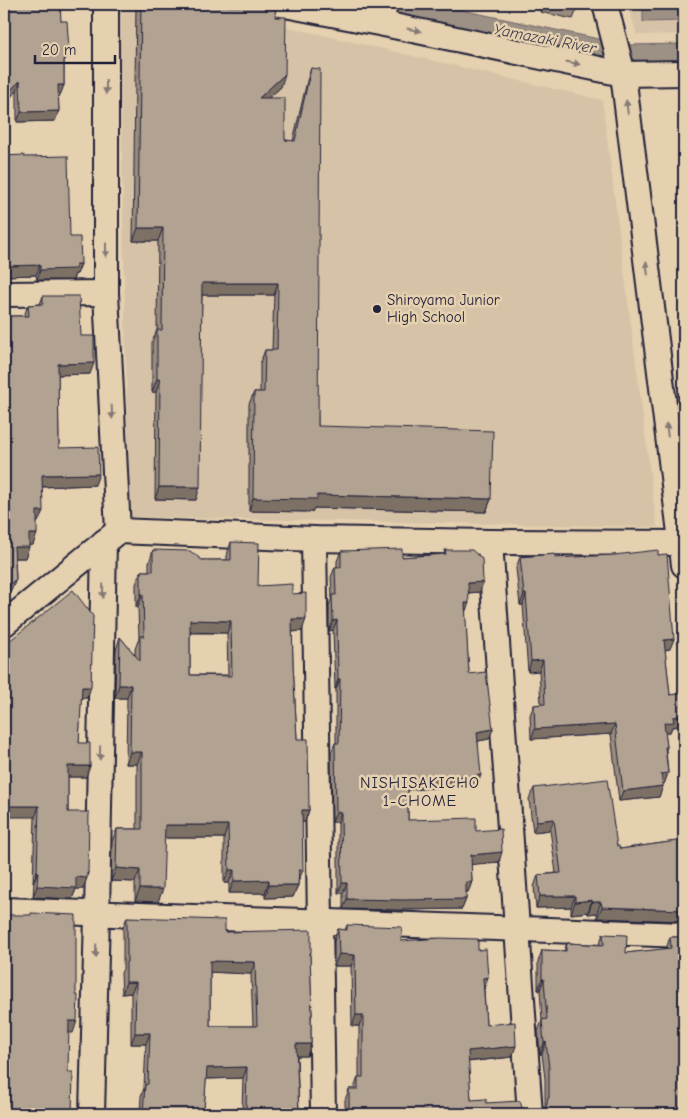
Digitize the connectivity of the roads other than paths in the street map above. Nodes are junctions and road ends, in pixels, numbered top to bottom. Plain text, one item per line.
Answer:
1 (106, 4) edge
2 (280, 4) edge
3 (605, 4) edge
4 (384, 16) edge
5 (623, 73) junction
6 (684, 73) edge
7 (106, 293) junction
8 (4, 294) edge
9 (111, 536) junction
10 (314, 538) junction
11 (490, 542) junction
12 (683, 550) edge
13 (4, 624) edge
14 (4, 910) edge
15 (97, 914) junction
16 (320, 922) junction
17 (517, 929) junction
18 (684, 935) edge
19 (92, 1114) edge
20 (323, 1114) edge
21 (530, 1114) edge

1 -> 7 street
2 - 4 street
3 - 5 street
4 -> 5 street
5 - 6 street
12 -> 5 street
7 - 8 street
7 -> 9 street
9 - 10 street
9 - 13 street
9 -> 15 street
10 - 11 street
10 - 16 street
11 - 12 street
11 - 17 street
14 - 15 street
15 - 16 street
15 -> 19 street
16 - 17 street
16 - 20 street
17 - 18 street
17 - 21 street

